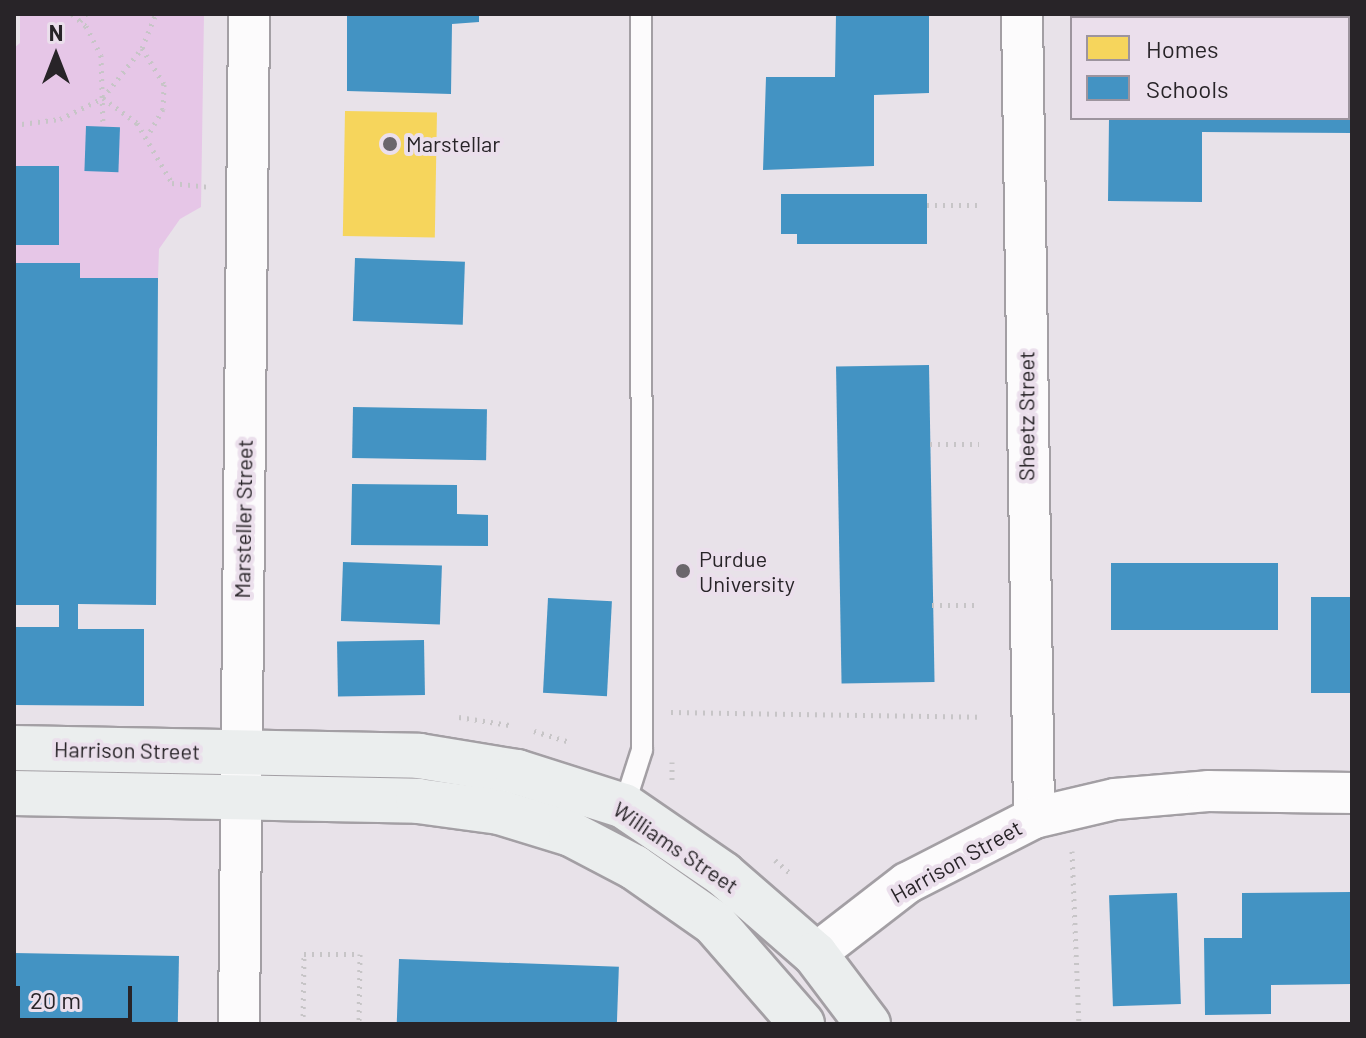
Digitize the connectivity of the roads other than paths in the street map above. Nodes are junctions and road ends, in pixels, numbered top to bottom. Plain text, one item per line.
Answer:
1 (249, 14) edge
2 (641, 14) edge
3 (1022, 14) edge
4 (14, 748) edge
5 (240, 753) junction
6 (14, 793) edge
7 (1352, 793) edge
8 (240, 798) junction
9 (624, 806) junction
10 (1034, 818) junction
11 (815, 954) junction
12 (239, 1024) edge
13 (802, 1024) edge
14 (868, 1024) edge

1 - 5 street, Marsteller Street
2 - 9 lane
3 - 10 street, Sheetz Street
4 - 5 main road, Harrison Street
5 - 8 street, Marsteller Street
5 - 9 main road, Williams Street
6 - 8 main road, Harrison Street
7 - 10 street, Harrison Street
8 - 12 street, Marsteller Street
8 - 13 main road, Williams Street
9 - 11 main road, Williams Street
10 - 11 street, Harrison Street
11 - 14 main road, Williams Street

